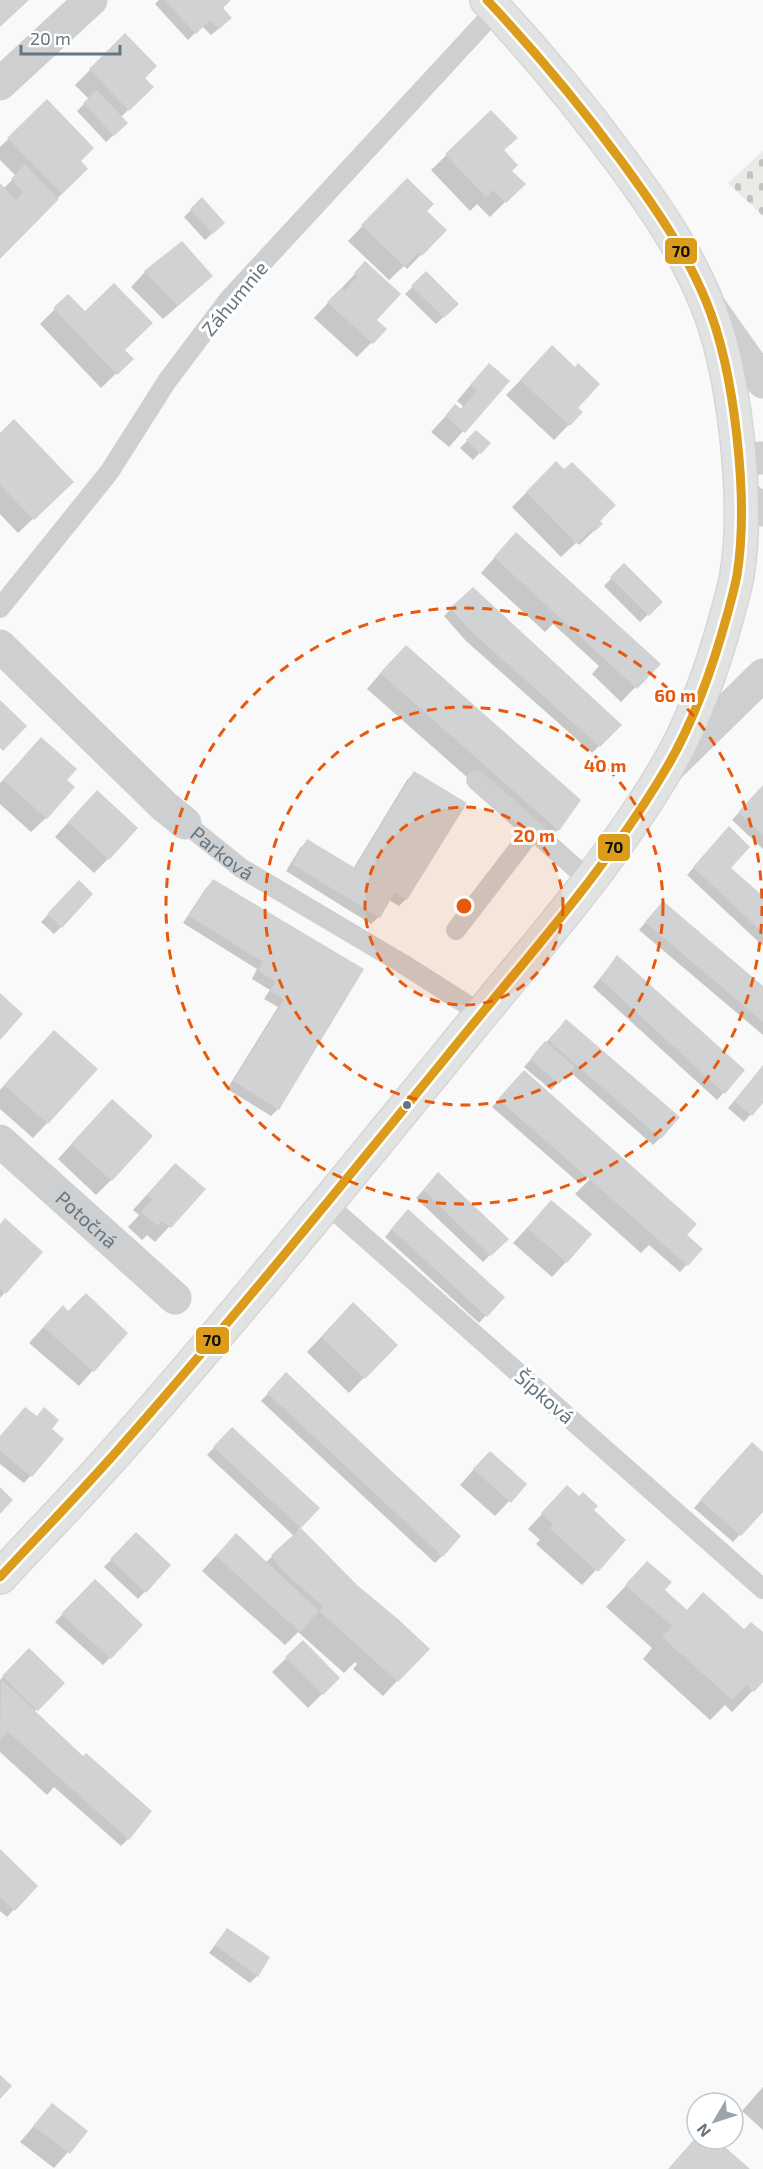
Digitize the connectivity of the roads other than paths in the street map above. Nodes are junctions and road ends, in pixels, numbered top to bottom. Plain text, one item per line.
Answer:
1 (91, 0) edge
2 (492, 5) edge
3 (0, 84) edge
4 (707, 303) junction
5 (763, 382) edge
6 (751, 459) edge
7 (752, 502) edge
8 (0, 608) edge
9 (0, 646) edge
10 (763, 675) edge
11 (665, 771) junction
12 (476, 780) dead end
13 (185, 823) joint
14 (532, 831) junction
15 (589, 880) junction
16 (456, 930) dead end
17 (480, 1013) junction
18 (0, 1141) edge
19 (327, 1204) junction
20 (175, 1298) dead end
21 (0, 1577) edge
22 (763, 1589) edge

1 - 3 street
2 - 4 main road
2 - 8 lane, Záhumnie
4 - 5 street
4 - 6 main road
6 - 7 main road
7 - 11 main road
9 - 13 street, Parková
10 - 11 street
11 - 15 main road
12 - 14 lane
13 - 17 lane, Parková
14 - 15 lane
14 - 16 lane
15 - 17 main road
17 - 19 main road
18 - 20 street, Potočná
19 - 21 main road
19 - 22 lane, Šípková

